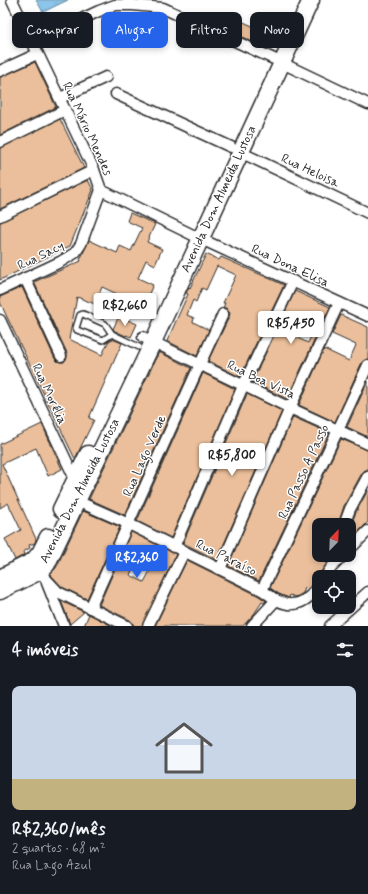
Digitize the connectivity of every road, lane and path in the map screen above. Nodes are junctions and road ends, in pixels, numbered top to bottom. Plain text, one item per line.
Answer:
1 (12, 0) edge
2 (301, 0) edge
3 (311, 0) edge
4 (18, 12) edge
5 (93, 14) edge
6 (34, 48) edge
7 (37, 54) junction
8 (278, 61) junction
9 (0, 71) edge
10 (106, 77) dead end
11 (116, 94) dead end
12 (60, 98) junction
13 (368, 104) edge
14 (65, 110) junction
15 (0, 142) edge
16 (236, 150) junction
17 (94, 170) junction
18 (101, 190) junction
19 (368, 213) edge
20 (0, 216) edge
21 (196, 236) junction
22 (25, 278) junction
23 (293, 281) junction
24 (0, 290) edge
25 (339, 303) junction
26 (223, 314) dead end
27 (368, 316) edge
28 (0, 320) edge
29 (112, 334) junction
30 (145, 342) junction
31 (62, 356) dead end
32 (199, 365) junction
33 (368, 365) edge
34 (243, 386) junction
35 (290, 408) junction
36 (338, 430) junction
37 (368, 444) edge
38 (91, 460) junction
39 (368, 476) edge
40 (75, 479) junction
41 (77, 501) junction
42 (347, 518) edge
43 (129, 524) junction
44 (368, 531) edge
45 (356, 543) edge
46 (174, 547) junction
47 (184, 552) junction
48 (332, 562) edge
49 (337, 562) edge
50 (331, 568) joint
51 (220, 570) junction
52 (42, 575) junction
53 (0, 578) edge
54 (262, 590) junction
55 (0, 591) edge
56 (368, 592) edge
57 (312, 595) edge
58 (276, 600) junction
59 (90, 608) junction
60 (64, 626) edge
61 (127, 626) edge
62 (148, 626) edge
63 (252, 626) edge
64 (330, 626) edge

1 - 4 street, Rua Mário Mendes
2 - 8 main road, Avenida Dom Almeida Lustosa
3 - 8 main road, Avenida Dom Almeida Lustosa
5 - 8 street
6 - 7 street, Rua Mário Mendes
7 - 9 street
7 - 12 street, Rua Mário Mendes
8 - 13 street
8 - 16 main road, Avenida Dom Almeida Lustosa
10 - 12 street
11 - 16 street, Rua Heloisa
12 - 14 street, Rua Mário Mendes
14 - 15 street
14 - 17 street, Rua Mário Mendes
16 - 19 street, Rua Heloisa
16 - 21 main road, Avenida Dom Almeida Lustosa
17 - 18 street, Rua Mário Mendes
17 - 20 street
18 - 21 street, Rua Mário Mendes
18 - 22 street, Rua Sacy
21 - 23 street, Rua Dona Elisa
21 - 30 main road, Avenida Dom Almeida Lustosa
22 - 24 street, Rua Sacy
22 - 31 street
23 - 25 street, Rua Dona Elisa
23 - 34 street
25 - 27 street, Rua Dona Elisa
25 - 35 street
26 - 32 street, Rua Lago Verde
28 - 40 street, Rua Morélia
29 - 29 lane
29 - 30 lane
30 - 32 street, Rua Boa Vista
30 - 38 main road, Avenida Dom Almeida Lustosa
32 - 34 street, Rua Boa Vista
32 - 43 street, Rua Lago Verde
33 - 36 street, Rua Passo A Passo
34 - 35 street, Rua Boa Vista
34 - 46 street
35 - 36 street, Rua Boa Vista
35 - 51 street
36 - 37 street, Rua Boa Vista
36 - 54 street, Rua Passo A Passo
38 - 40 main road, Avenida Dom Almeida Lustosa
38 - 41 main road, Avenida Dom Almeida Lustosa
39 - 42 street
40 - 53 main road, Avenida Dom Almeida Lustosa
41 - 43 street, Rua Paraíso
41 - 52 main road, Avenida Dom Almeida Lustosa
43 - 46 street, Rua Paraíso
43 - 59 street, Rua Lago Verde
44 - 45 street
46 - 47 street, Rua Paraíso
47 - 51 street, Rua Paraíso
47 - 62 street
48 - 50 street
49 - 50 street
51 - 54 street, Rua Paraíso
52 - 55 main road, Avenida Dom Almeida Lustosa
52 - 59 street
52 - 60 street
54 - 58 street, Rua Paraíso
56 - 64 street
57 - 58 street
58 - 63 street
59 - 61 street

